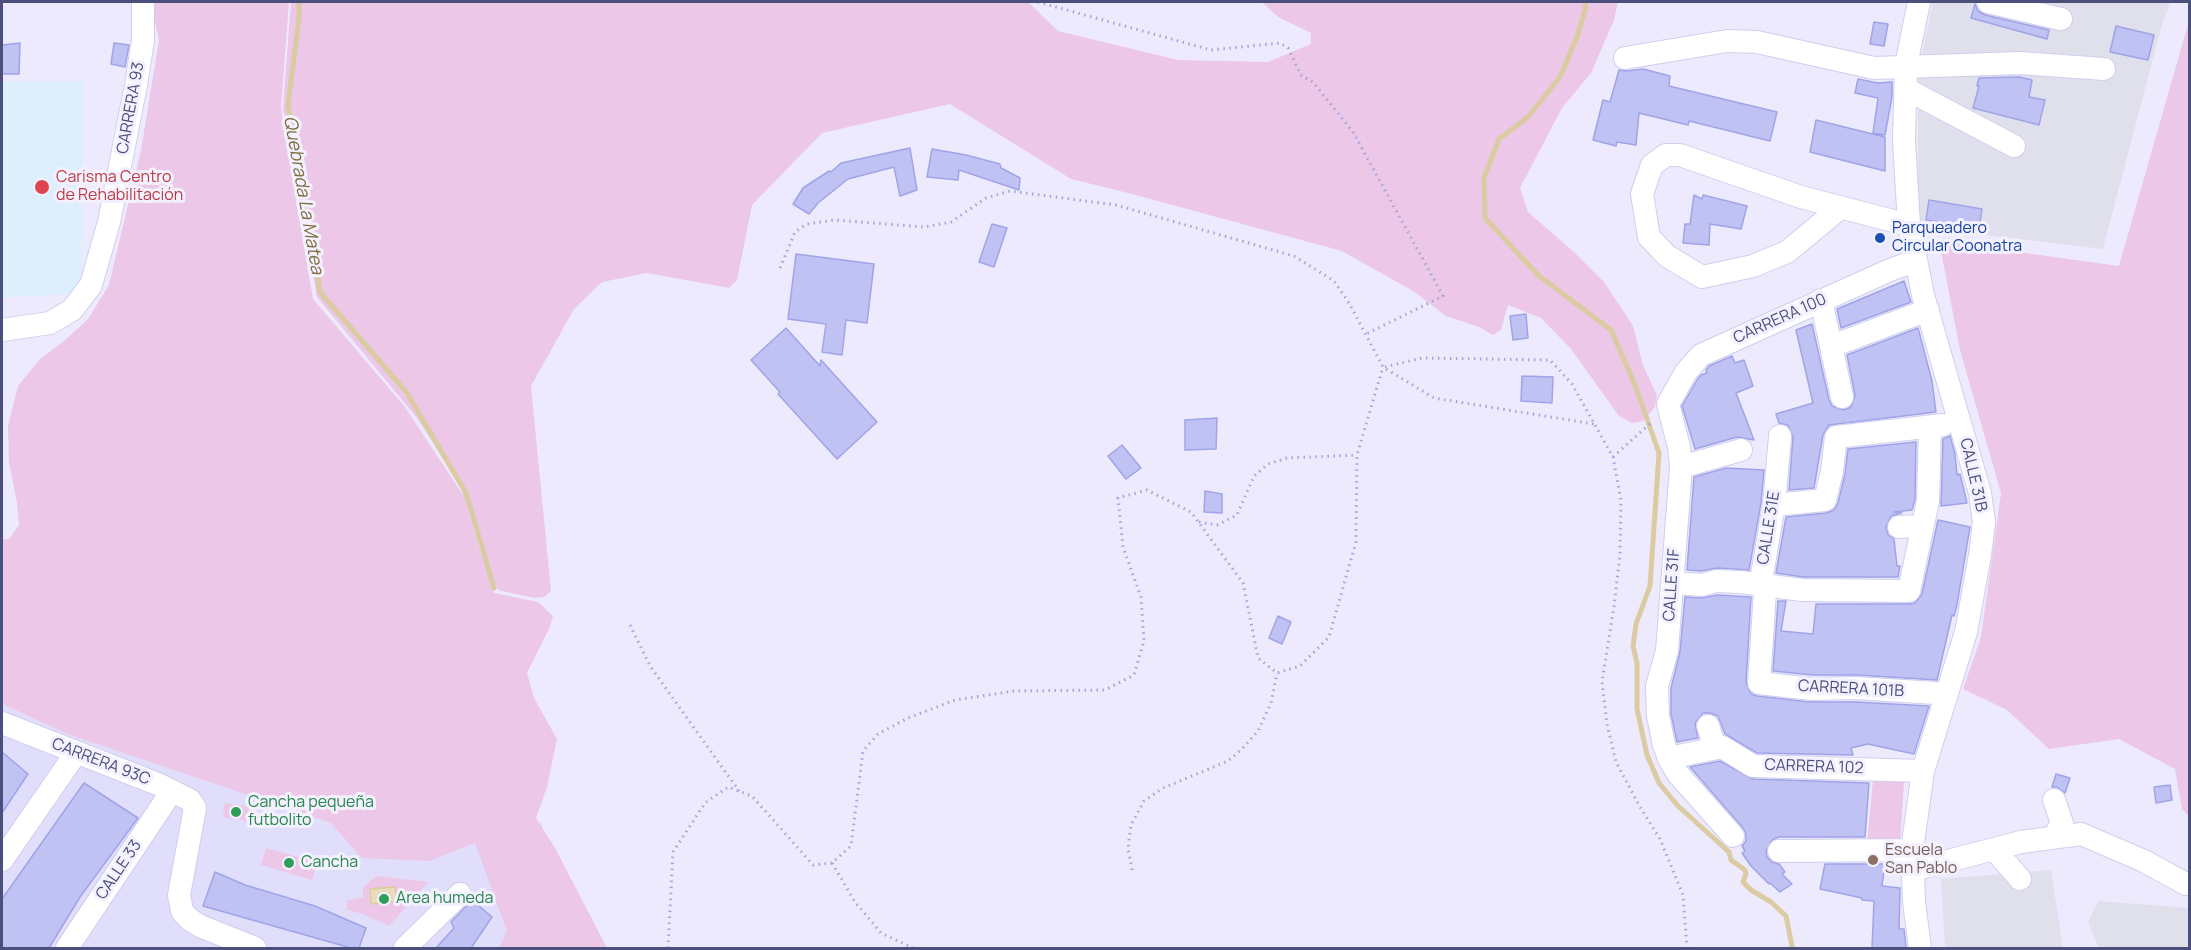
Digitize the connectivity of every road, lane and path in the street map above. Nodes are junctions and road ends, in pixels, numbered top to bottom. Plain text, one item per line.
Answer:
1 (143, 2) edge
2 (1038, 2) edge
3 (1919, 2) edge
4 (1988, 2) edge
5 (2061, 19) dead end
6 (1625, 58) dead end
7 (1906, 66) junction
8 (2104, 69) dead end
9 (1906, 89) junction
10 (2014, 146) dead end
11 (1840, 208) junction
12 (1909, 225) junction
13 (1915, 261) junction
14 (780, 268) dead end
15 (1821, 300) junction
16 (1928, 310) junction
17 (2, 330) edge
18 (1365, 334) junction
19 (1832, 346) junction
20 (1383, 367) junction
21 (1842, 397) dead end
22 (1668, 404) joint
23 (1652, 422) dead end
24 (1961, 422) junction
25 (1594, 424) junction
26 (1930, 428) junction
27 (1780, 436) dead end
28 (1741, 450) dead end
29 (1358, 455) junction
30 (1613, 457) junction
31 (1681, 467) junction
32 (1774, 506) junction
33 (1199, 522) junction
34 (1922, 526) junction
35 (1899, 527) dead end
36 (1672, 583) junction
37 (1762, 585) junction
38 (630, 626) dead end
39 (1277, 673) junction
40 (1767, 684) joint
41 (1935, 693) dead end
42 (2, 723) edge
43 (1708, 726) dead end
44 (1722, 747) junction
45 (76, 753) junction
46 (1672, 756) junction
47 (1923, 771) junction
48 (172, 791) junction
49 (739, 791) junction
50 (2054, 800) dead end
51 (1733, 836) dead end
52 (2054, 837) junction
53 (1994, 849) junction
54 (1779, 850) dead end
55 (2, 860) edge
56 (1912, 860) junction
57 (832, 863) junction
58 (1132, 870) dead end
59 (2020, 879) dead end
60 (2190, 883) edge
61 (460, 894) dead end
62 (67, 948) edge
63 (255, 948) edge
64 (405, 948) edge
65 (668, 948) edge
66 (913, 948) edge
67 (1687, 948) edge
68 (1920, 948) edge

1 - 17 street, CARRERA 93
2 - 18 path
3 - 7 street, CALLE 31B
4 - 5 street
6 - 7 street
7 - 8 street
7 - 9 street, CALLE 31B
9 - 10 street
9 - 12 street, CALLE 31B
11 - 11 street
11 - 12 street
12 - 13 street, CALLE 31B
13 - 15 street, CARRERA 100
13 - 16 street, CALLE 31B
14 - 18 path
15 - 19 street
15 - 22 street, CARRERA 100
16 - 19 street
16 - 24 street, CALLE 31B
18 - 20 path
19 - 21 street
20 - 25 path
20 - 25 path
20 - 29 path
22 - 31 street, CALLE 31F
23 - 30 path
24 - 26 street
24 - 47 street, CALLE 31B
25 - 30 path
26 - 32 street
26 - 34 street
27 - 32 street, CALLE 31E
28 - 31 street
29 - 33 path
29 - 39 path
30 - 67 path
31 - 36 street, CALLE 31F
32 - 37 street, CALLE 31E
33 - 39 path
33 - 57 path
34 - 35 street
34 - 37 street
36 - 37 street
36 - 46 street, CALLE 31F
37 - 40 street, CALLE 31E
38 - 49 path
39 - 58 path
40 - 41 street, CARRERA 101B
42 - 45 street, CARRERA 93C
43 - 44 street
44 - 46 street
44 - 47 street, CARRERA 102
45 - 48 street, CARRERA 93C
45 - 55 street
46 - 51 street, CALLE 31F
47 - 56 street, CALLE 31B
48 - 62 street, CALLE 33
48 - 63 street, CARRERA 93C
49 - 57 path
49 - 65 path
50 - 52 street
52 - 53 street
52 - 60 street
53 - 56 street
53 - 59 street
54 - 56 street
56 - 68 street, CALLE 31B
57 - 66 path
61 - 64 street

